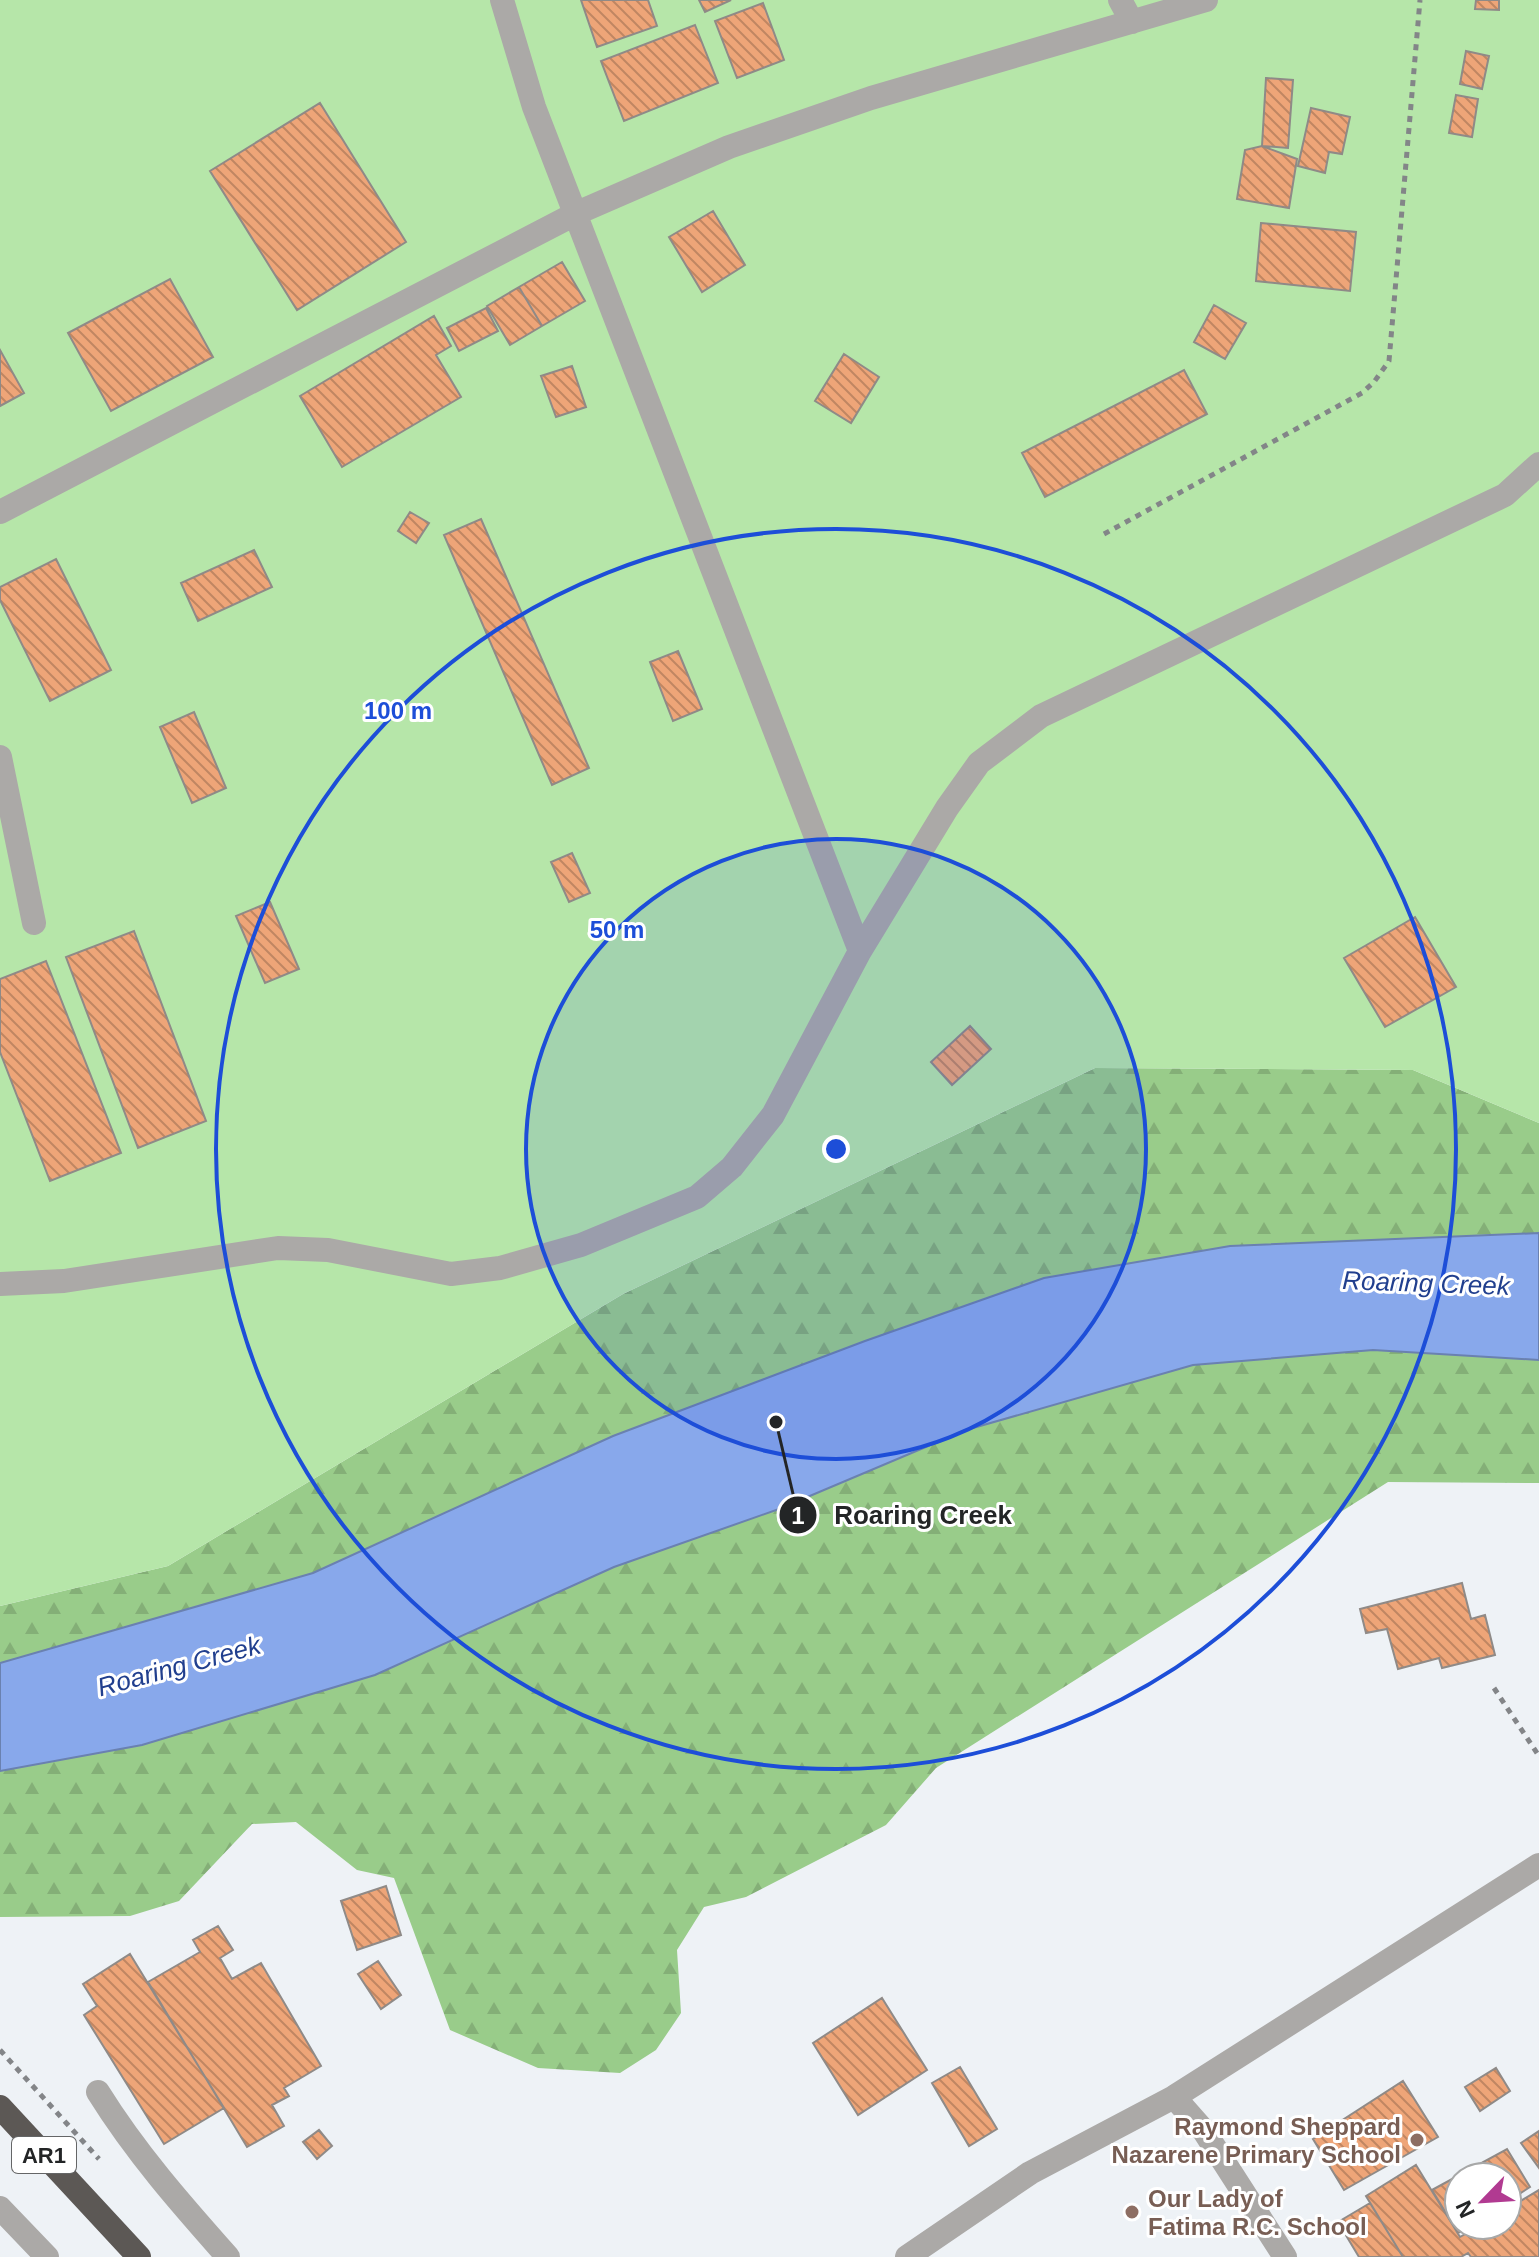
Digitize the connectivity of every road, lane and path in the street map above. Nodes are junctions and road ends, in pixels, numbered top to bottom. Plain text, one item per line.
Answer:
1 (502, 0) edge
2 (1120, 0) edge
3 (1206, 0) edge
4 (1420, 0) edge
5 (1132, 22) junction
6 (577, 213) junction
7 (1539, 464) edge
8 (0, 512) edge
9 (1104, 534) dead end
10 (0, 757) edge
11 (34, 923) dead end
12 (860, 951) junction
13 (0, 1284) edge
14 (1494, 1688) dead end
15 (1539, 1756) edge
16 (1539, 1865) edge
17 (0, 2050) edge
18 (98, 2092) dead end
19 (1174, 2097) junction
20 (0, 2107) edge
21 (102, 2162) dead end
22 (0, 2208) edge
23 (47, 2257) edge
24 (139, 2257) edge
25 (228, 2257) edge
26 (907, 2257) edge
27 (1285, 2257) edge

1 - 6 street
2 - 5 street
3 - 5 street
4 - 9 path
5 - 6 street
6 - 8 street
6 - 12 street
7 - 12 street
10 - 11 street
12 - 13 street
14 - 15 path
16 - 19 street
17 - 21 path
18 - 25 street
19 - 26 street
19 - 27 street
20 - 24 highway, AR1
22 - 23 street

